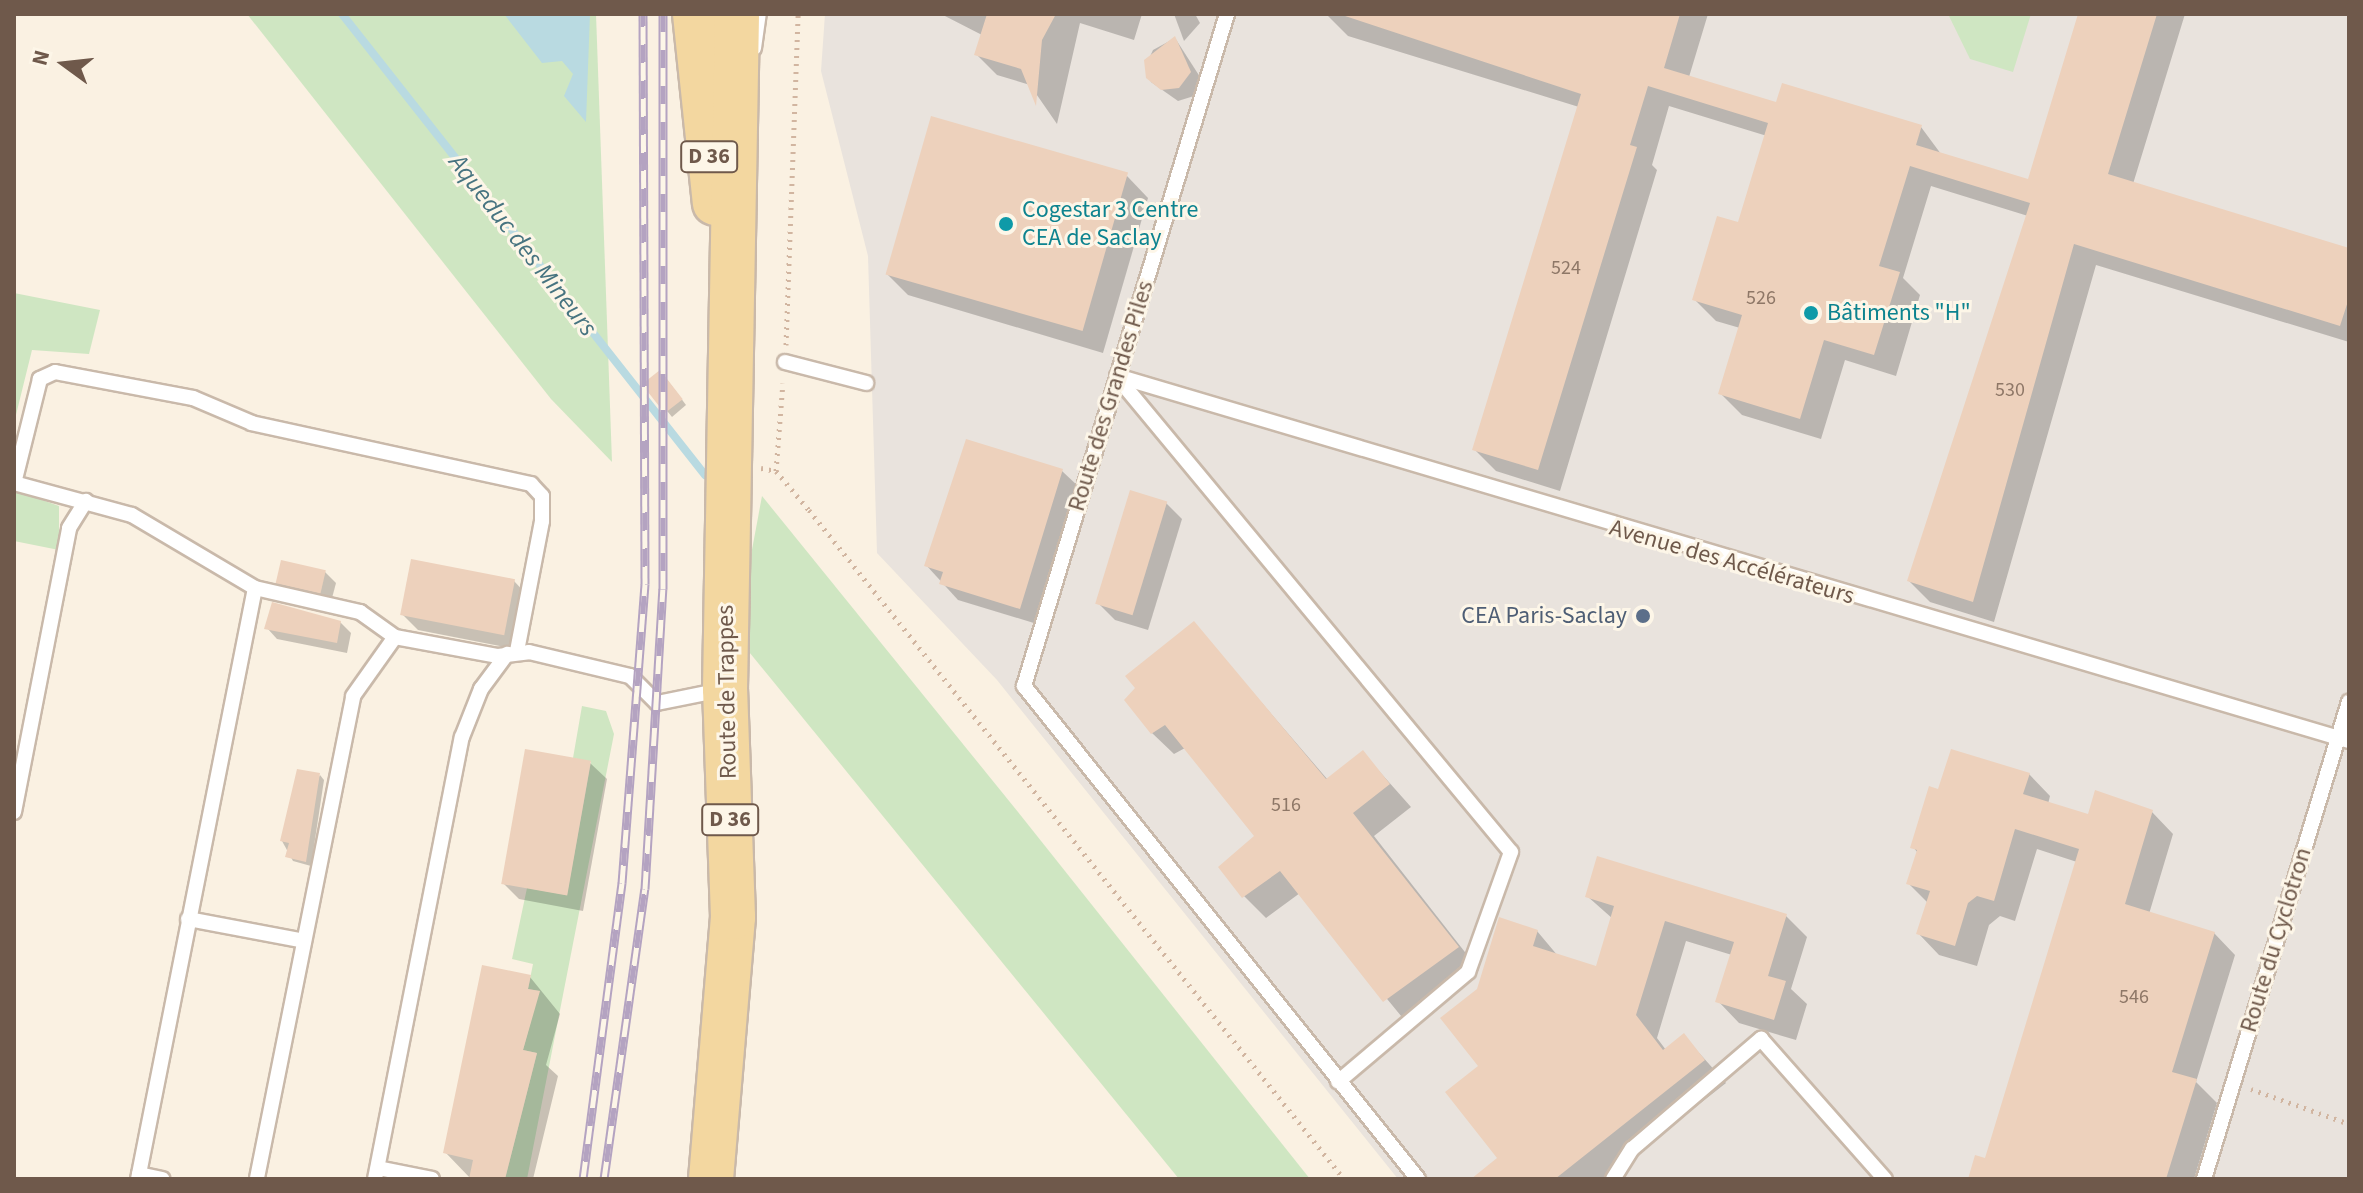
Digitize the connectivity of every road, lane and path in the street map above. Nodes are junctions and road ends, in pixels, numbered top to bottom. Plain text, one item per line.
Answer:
1 (695, 14) edge
2 (737, 14) edge
3 (759, 14) edge
4 (798, 14) edge
5 (1227, 14) edge
6 (738, 106) junction
7 (729, 300) junction
8 (785, 362) junction
9 (1117, 376) junction
10 (866, 383) dead end
11 (86, 501) junction
12 (255, 588) junction
13 (395, 637) junction
14 (512, 652) junction
15 (725, 689) junction
16 (2349, 702) edge
17 (2344, 740) edge
18 (14, 812) edge
19 (188, 919) junction
20 (304, 941) junction
21 (1338, 1082) junction
22 (2232, 1082) junction
23 (2344, 1122) dead end
24 (376, 1173) edge
25 (138, 1176) edge
26 (257, 1178) edge
27 (162, 1179) edge
28 (432, 1179) edge
29 (711, 1179) edge
30 (1344, 1179) edge
31 (1418, 1179) edge
32 (1613, 1179) edge
33 (1885, 1179) edge
34 (2204, 1179) edge

1 - 7 main road, D 36
2 - 6 main road, D 36
3 - 6 lane
4 - 8 path
5 - 9 lane, Route des Grandes Piles
6 - 7 main road, D 36
7 - 15 main road, Route de Trappes / D 36
8 - 10 lane
8 - 30 path
9 - 17 lane, Avenue des Accélérateurs
9 - 21 lane, Route des Grandes Piles
9 - 21 lane
11 - 12 lane
11 - 14 lane
11 - 18 lane
12 - 13 lane
12 - 19 lane
13 - 14 lane
13 - 20 lane
14 - 15 lane
14 - 24 lane
15 - 29 main road, Route de Trappes / D 36
16 - 17 lane, Route du Cyclotron
17 - 22 lane, Route du Cyclotron
19 - 20 lane
19 - 25 lane
20 - 26 lane
21 - 31 lane
22 - 23 path
22 - 34 lane, Route du Cyclotron
24 - 28 lane
25 - 27 lane
32 - 33 lane

